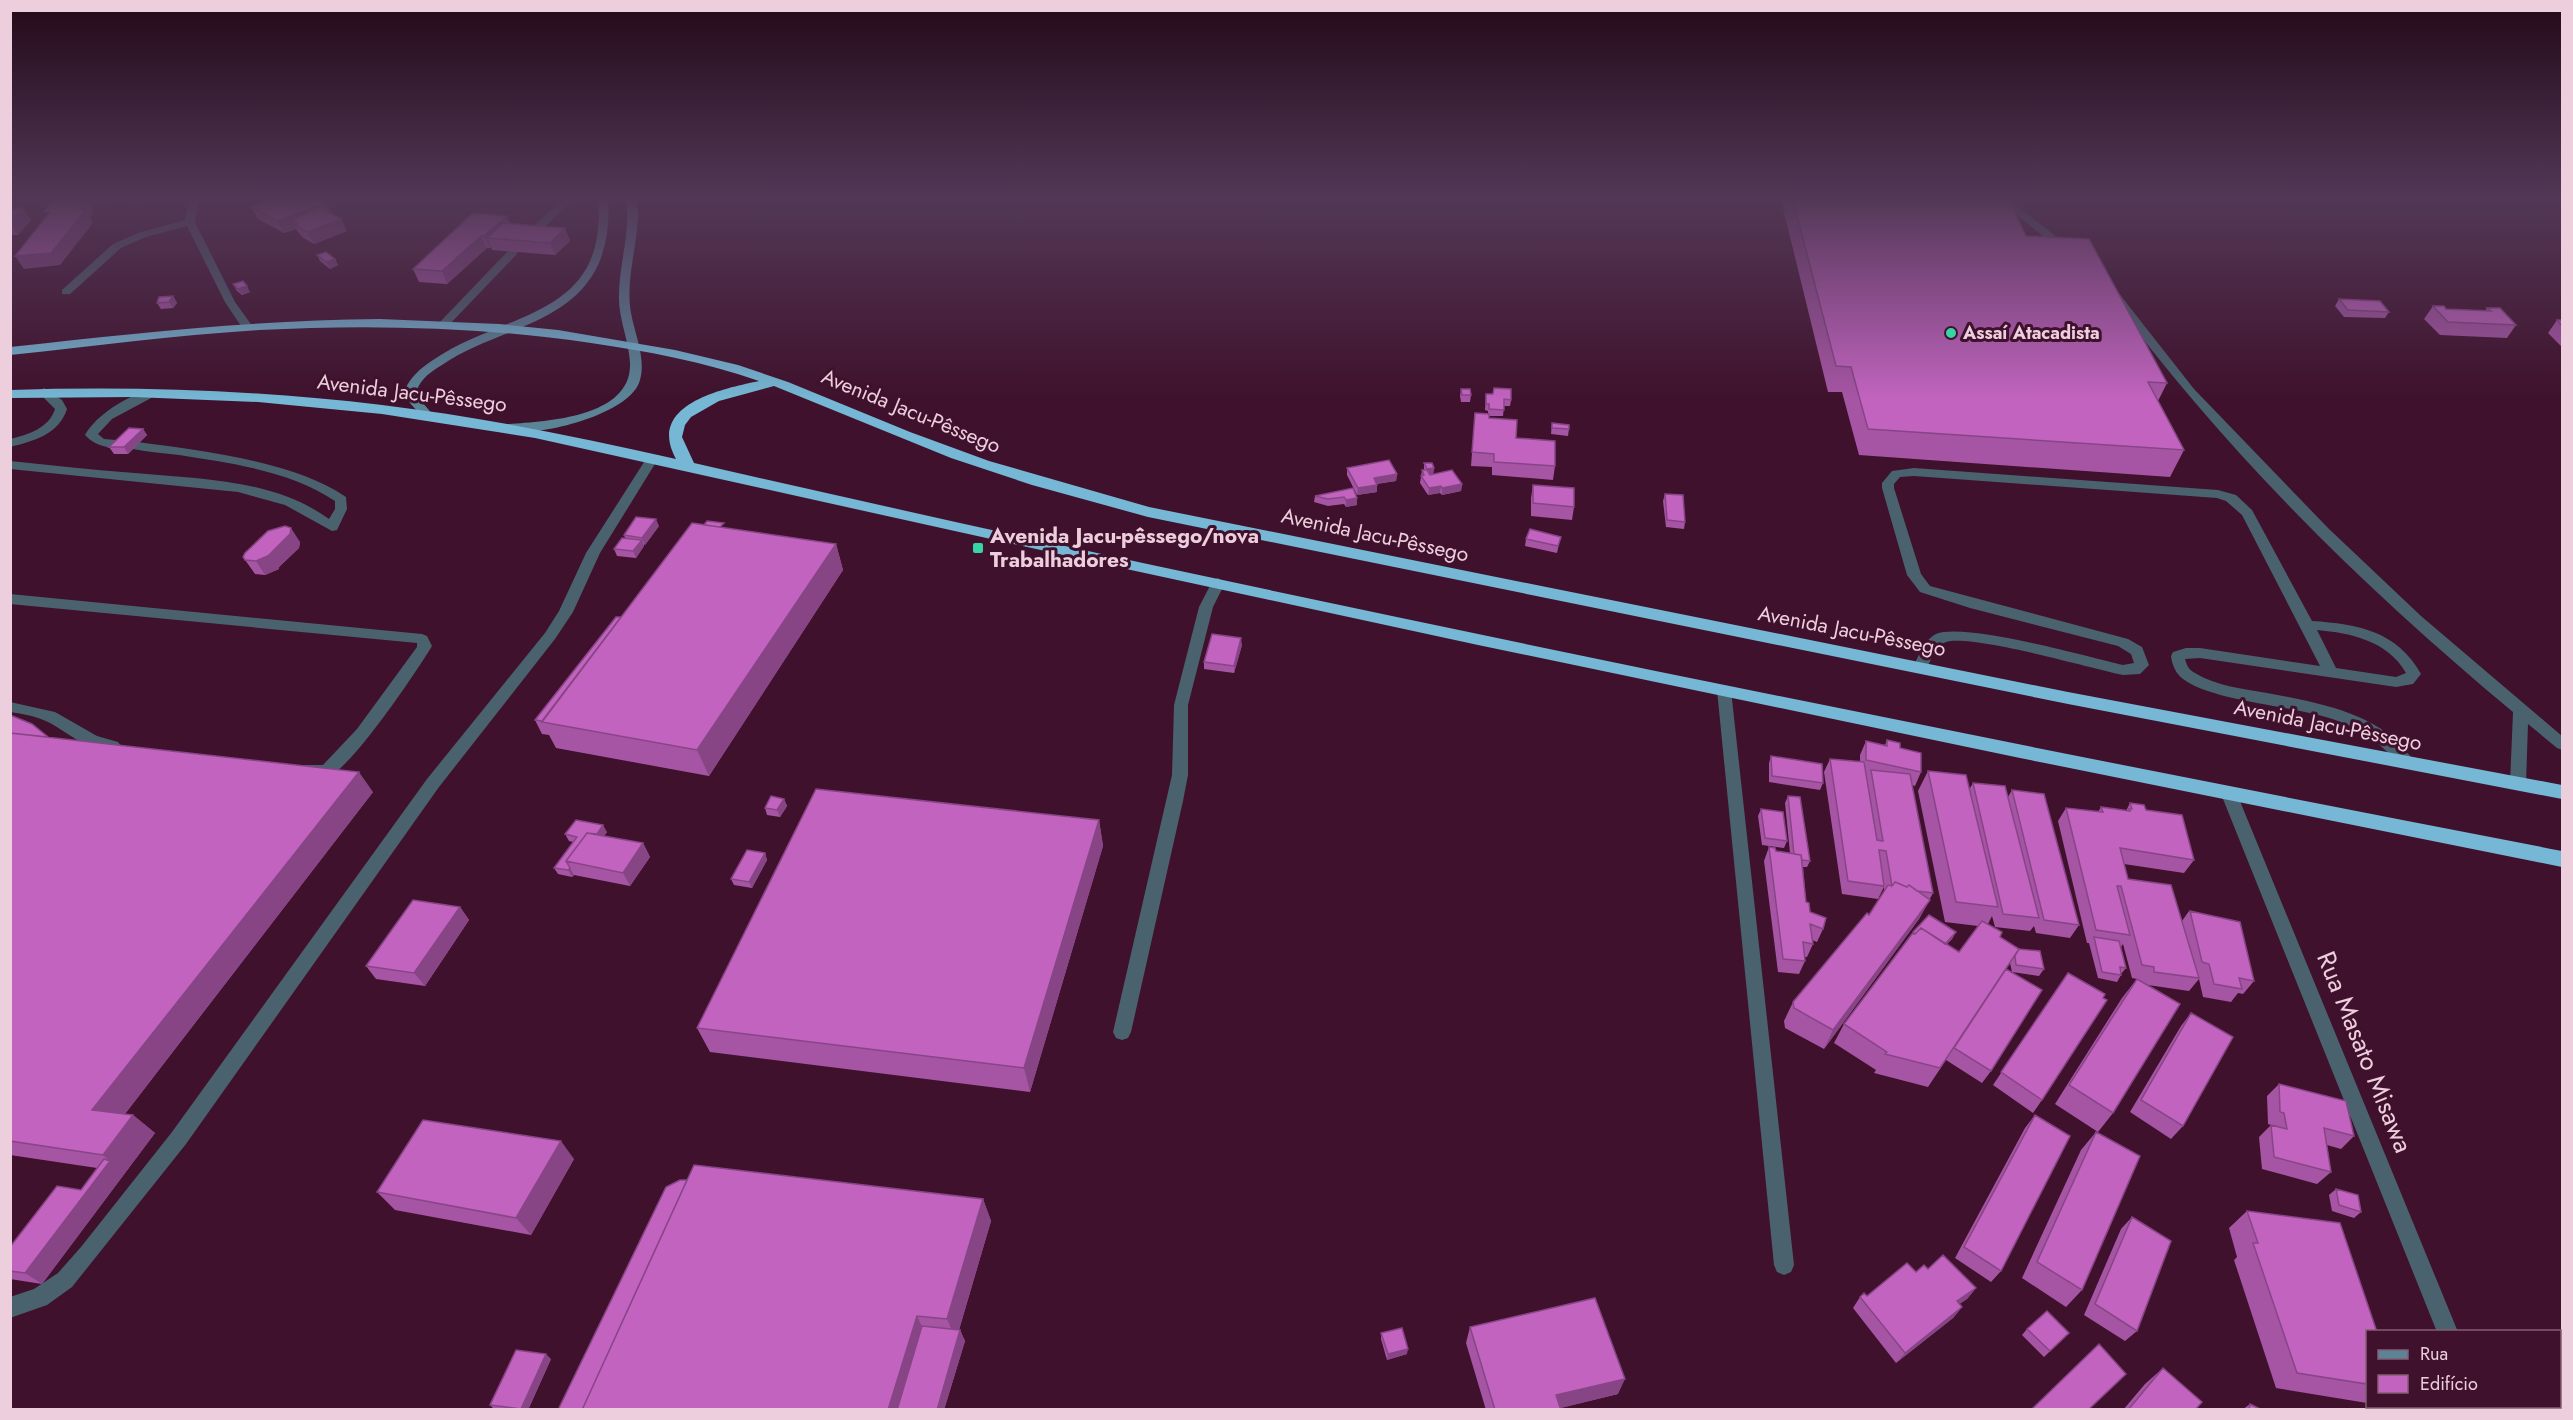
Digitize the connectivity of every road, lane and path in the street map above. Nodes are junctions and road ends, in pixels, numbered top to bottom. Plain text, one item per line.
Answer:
1 (95, 266) edge
2 (212, 266) edge
3 (499, 266) edge
4 (593, 266) edge
5 (628, 266) edge
6 (2108, 288) edge
7 (66, 292) dead end
8 (442, 326) junction
9 (247, 327) junction
10 (510, 329) junction
11 (631, 345) junction
12 (10, 351) edge
13 (776, 382) junction
14 (44, 392) junction
15 (10, 394) edge
16 (149, 394) junction
17 (428, 416) junction
18 (509, 428) junction
19 (10, 443) edge
20 (652, 459) junction
21 (10, 465) edge
22 (688, 467) junction
23 (1218, 583) junction
24 (10, 599) edge
25 (2307, 625) junction
26 (1920, 668) junction
27 (2331, 673) junction
28 (1724, 690) junction
29 (10, 707) edge
30 (2521, 711) junction
31 (2562, 744) edge
32 (129, 748) edge
33 (2406, 762) junction
34 (291, 766) edge
35 (2518, 784) junction
36 (2562, 792) edge
37 (2229, 794) junction
38 (2562, 859) edge
39 (1122, 1032) dead end
40 (1784, 1265) dead end
41 (10, 1308) edge
42 (2447, 1330) edge

1 - 7 street
2 - 9 street
3 - 8 street
4 - 10 main road
5 - 11 main road
6 - 30 street
8 - 9 highway, Avenida Jacu-Pêssego
8 - 10 highway, Avenida Jacu-Pêssego
9 - 12 highway, Avenida Jacu-Pêssego
10 - 11 highway, Avenida Jacu-Pêssego
10 - 17 main road
11 - 13 highway, Avenida Jacu-Pêssego
11 - 18 main road
13 - 22 highway
13 - 26 highway, Avenida Jacu-Pêssego
14 - 15 highway, Avenida Jacu-Pêssego
14 - 16 highway, Avenida Jacu-Pêssego
14 - 19 street
16 - 17 highway, Avenida Jacu-Pêssego
16 - 21 street
17 - 18 highway, Avenida Jacu-Pêssego
18 - 20 highway, Avenida Jacu-Pêssego
20 - 22 highway, Avenida Jacu-Pêssego
20 - 41 street
22 - 23 highway, Avenida Jacu-Pêssego
23 - 28 highway, Avenida Jacu-Pêssego
23 - 39 street
24 - 34 street
25 - 26 street
25 - 27 street
25 - 27 street
26 - 33 highway, Avenida Jacu-Pêssego
27 - 33 street
28 - 37 highway, Avenida Jacu-Pêssego
28 - 40 street
29 - 32 street
30 - 31 street
30 - 35 street
33 - 35 highway, Avenida Jacu-Pêssego
35 - 36 highway, Avenida Jacu-Pêssego
37 - 38 highway, Avenida Jacu-Pêssego
37 - 42 street, Rua Masato Misawa

